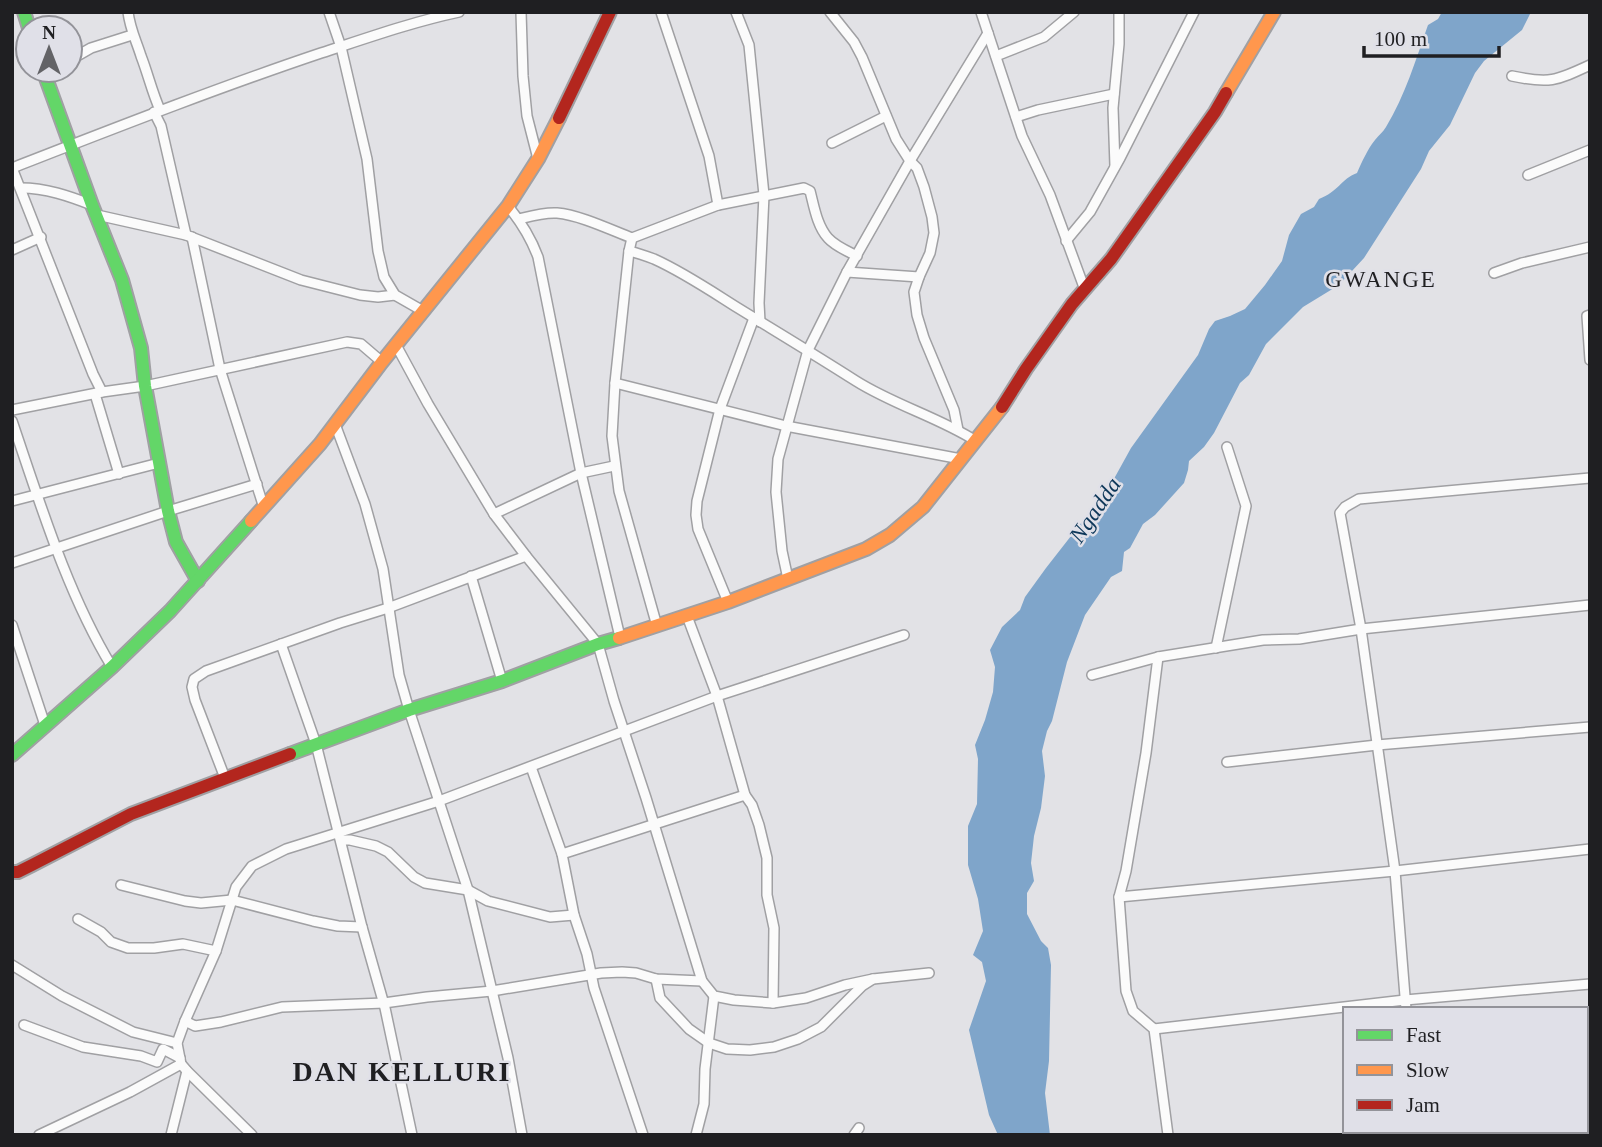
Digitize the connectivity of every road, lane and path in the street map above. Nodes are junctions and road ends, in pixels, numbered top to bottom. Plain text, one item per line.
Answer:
1 (128, 12) edge
2 (329, 12) edge
3 (459, 12) edge
4 (521, 12) edge
5 (611, 12) edge
6 (661, 12) edge
7 (736, 12) edge
8 (830, 12) edge
9 (981, 12) edge
10 (1074, 12) edge
11 (1119, 12) edge
12 (1194, 12) edge
13 (1274, 12) edge
14 (427, 16) edge
15 (988, 33) junction
16 (132, 35) junction
17 (341, 47) junction
18 (84, 52) edge
19 (996, 56) junction
20 (1590, 65) edge
21 (1512, 76) dead end
22 (52, 84) edge
23 (1114, 94) junction
24 (157, 111) junction
25 (886, 116) junction
26 (1016, 117) junction
27 (832, 143) dead end
28 (72, 145) junction
29 (1590, 150) edge
30 (538, 159) junction
31 (910, 161) junction
32 (1115, 167) junction
33 (12, 168) edge
34 (1528, 175) dead end
35 (21, 188) junction
36 (764, 195) junction
37 (718, 205) junction
38 (508, 206) junction
39 (95, 210) junction
40 (519, 219) junction
41 (189, 236) junction
42 (41, 237) junction
43 (632, 238) junction
44 (1066, 241) junction
45 (1590, 247) edge
46 (12, 250) edge
47 (629, 251) junction
48 (856, 256) junction
49 (847, 272) junction
50 (1494, 273) dead end
51 (919, 277) junction
52 (1085, 290) junction
53 (395, 295) junction
54 (423, 311) junction
55 (1590, 315) edge
56 (757, 320) junction
57 (396, 345) junction
58 (808, 350) junction
59 (1590, 360) edge
60 (382, 362) junction
61 (220, 369) junction
62 (615, 383) junction
63 (145, 386) junction
64 (99, 393) junction
65 (720, 409) junction
66 (12, 410) edge
67 (12, 421) edge
68 (335, 424) junction
69 (786, 426) junction
70 (958, 430) junction
71 (976, 441) junction
72 (1227, 447) dead end
73 (961, 460) junction
74 (159, 463) junction
75 (614, 466) junction
76 (581, 473) junction
77 (119, 474) junction
78 (1590, 478) edge
79 (257, 484) junction
80 (37, 495) junction
81 (12, 501) edge
82 (264, 508) junction
83 (168, 511) junction
84 (494, 514) junction
85 (56, 548) junction
86 (526, 556) junction
87 (12, 563) edge
88 (471, 576) junction
89 (788, 579) junction
90 (198, 581) junction
91 (728, 602) junction
92 (1590, 605) edge
93 (388, 608) junction
94 (687, 616) junction
95 (12, 625) edge
96 (657, 626) junction
97 (1361, 629) junction
98 (904, 635) dead end
99 (621, 637) junction
100 (281, 644) junction
101 (598, 644) junction
102 (1216, 648) junction
103 (1158, 657) junction
104 (112, 667) junction
105 (1091, 675) dead end
106 (502, 681) junction
107 (718, 696) junction
108 (409, 710) junction
109 (45, 725) junction
110 (1590, 727) edge
111 (625, 730) junction
112 (316, 744) junction
113 (1377, 745) junction
114 (12, 755) edge
115 (1227, 762) dead end
116 (531, 767) junction
117 (225, 778) junction
118 (745, 794) junction
119 (439, 801) junction
120 (654, 825) junction
121 (340, 837) junction
122 (1590, 849) edge
123 (562, 855) junction
124 (12, 872) edge
125 (1395, 872) junction
126 (121, 885) dead end
127 (468, 891) junction
128 (1119, 897) junction
129 (232, 900) junction
130 (574, 915) junction
131 (78, 919) dead end
132 (362, 928) junction
133 (216, 951) junction
134 (12, 965) edge
135 (929, 973) dead end
136 (591, 974) junction
137 (656, 979) junction
138 (873, 979) junction
139 (702, 982) junction
140 (1590, 984) edge
141 (492, 991) junction
142 (714, 996) junction
143 (384, 1003) junction
144 (773, 1003) junction
145 (1405, 1005) edge
146 (1384, 1007) edge
147 (1343, 1011) edge
148 (185, 1021) junction
149 (24, 1025) dead end
150 (1154, 1029) junction
151 (177, 1043) junction
152 (709, 1043) junction
153 (183, 1064) junction
154 (57, 1131) edge
155 (1590, 1133) edge
156 (39, 1135) edge
157 (171, 1135) edge
158 (252, 1135) edge
159 (412, 1135) edge
160 (522, 1135) edge
161 (643, 1135) edge
162 (695, 1135) edge
163 (1168, 1135) edge
164 (1577, 1135) edge

1 - 16 street
2 - 17 street
3 - 14 street
4 - 30 street
5 - 30 street
6 - 37 street
7 - 36 street
8 - 25 street
9 - 15 street
10 - 19 street
11 - 23 street
12 - 32 street
13 - 52 street
14 - 17 street
15 - 19 street
15 - 31 street
16 - 18 street
16 - 24 street
17 - 24 street
17 - 53 street
19 - 26 street
20 - 21 street
22 - 28 street
23 - 26 street
23 - 32 street
24 - 28 street
24 - 41 street
25 - 27 street
25 - 31 street
26 - 44 street
28 - 33 street
28 - 39 street
29 - 34 street
30 - 38 street
31 - 48 street
31 - 51 street
32 - 44 street
33 - 35 street
35 - 39 street
35 - 42 street
36 - 37 street
36 - 48 street
36 - 56 street
37 - 43 street
38 - 40 street
38 - 54 street
39 - 41 street
39 - 63 street
40 - 43 street
40 - 76 street
41 - 53 street
41 - 61 street
42 - 46 street
42 - 64 street
43 - 47 street
44 - 52 street
45 - 50 street
47 - 56 street
47 - 62 street
48 - 49 street
49 - 51 street
49 - 58 street
51 - 70 street
52 - 71 street
53 - 54 street
54 - 57 street
55 - 59 street
56 - 58 street
56 - 65 street
57 - 60 street
57 - 84 street
58 - 69 street
58 - 70 street
60 - 61 street
60 - 68 street
61 - 63 street
61 - 79 street
62 - 65 street
62 - 75 street
63 - 64 street
63 - 74 street
64 - 66 street
64 - 77 street
65 - 69 street
65 - 91 street
67 - 80 street
68 - 82 street
68 - 93 street
69 - 73 street
69 - 89 street
70 - 71 street
71 - 73 street
72 - 102 street
73 - 89 street
74 - 77 street
74 - 83 street
75 - 76 street
75 - 96 street
76 - 84 street
76 - 99 street
77 - 80 street
78 - 97 street
79 - 82 street
79 - 83 street
80 - 81 street
80 - 85 street
82 - 90 street
83 - 85 street
83 - 90 street
84 - 86 street
85 - 87 street
85 - 104 street
86 - 88 street
86 - 101 street
88 - 93 street
88 - 106 street
89 - 91 street
90 - 104 street
91 - 94 street
92 - 97 street
93 - 100 street
93 - 108 street
94 - 96 street
94 - 107 street
95 - 109 street
96 - 99 street
97 - 102 street
97 - 113 street
98 - 107 street
99 - 101 street
100 - 112 street
100 - 117 street
101 - 106 street
101 - 111 street
102 - 103 street
103 - 105 street
103 - 128 street
104 - 109 street
106 - 108 street
107 - 111 street
107 - 118 street
108 - 112 street
108 - 119 street
109 - 114 street
110 - 113 street
111 - 116 street
111 - 120 street
112 - 117 street
112 - 121 street
113 - 115 street
113 - 125 street
116 - 119 street
116 - 123 street
117 - 124 street
118 - 120 street
118 - 144 street
119 - 121 street
119 - 127 street
120 - 123 street
120 - 139 street
121 - 127 street
121 - 129 street
121 - 132 street
122 - 125 street
123 - 130 street
125 - 128 street
125 - 145 street
126 - 129 street
127 - 130 street
127 - 141 street
128 - 150 street
129 - 132 street
129 - 133 street
130 - 136 street
131 - 133 street
132 - 143 street
133 - 148 street
134 - 151 street
135 - 138 street
136 - 137 street
136 - 141 street
136 - 161 street
137 - 139 street
137 - 152 street
138 - 144 street
138 - 152 street
139 - 142 street
140 - 145 street
141 - 143 street
141 - 160 street
142 - 144 street
142 - 152 street
143 - 148 street
143 - 159 street
145 - 146 street
147 - 150 street
148 - 151 street
149 - 153 street
150 - 163 street
151 - 153 street
152 - 162 street
153 - 154 street
153 - 157 street
153 - 158 street
154 - 156 street
155 - 164 street

